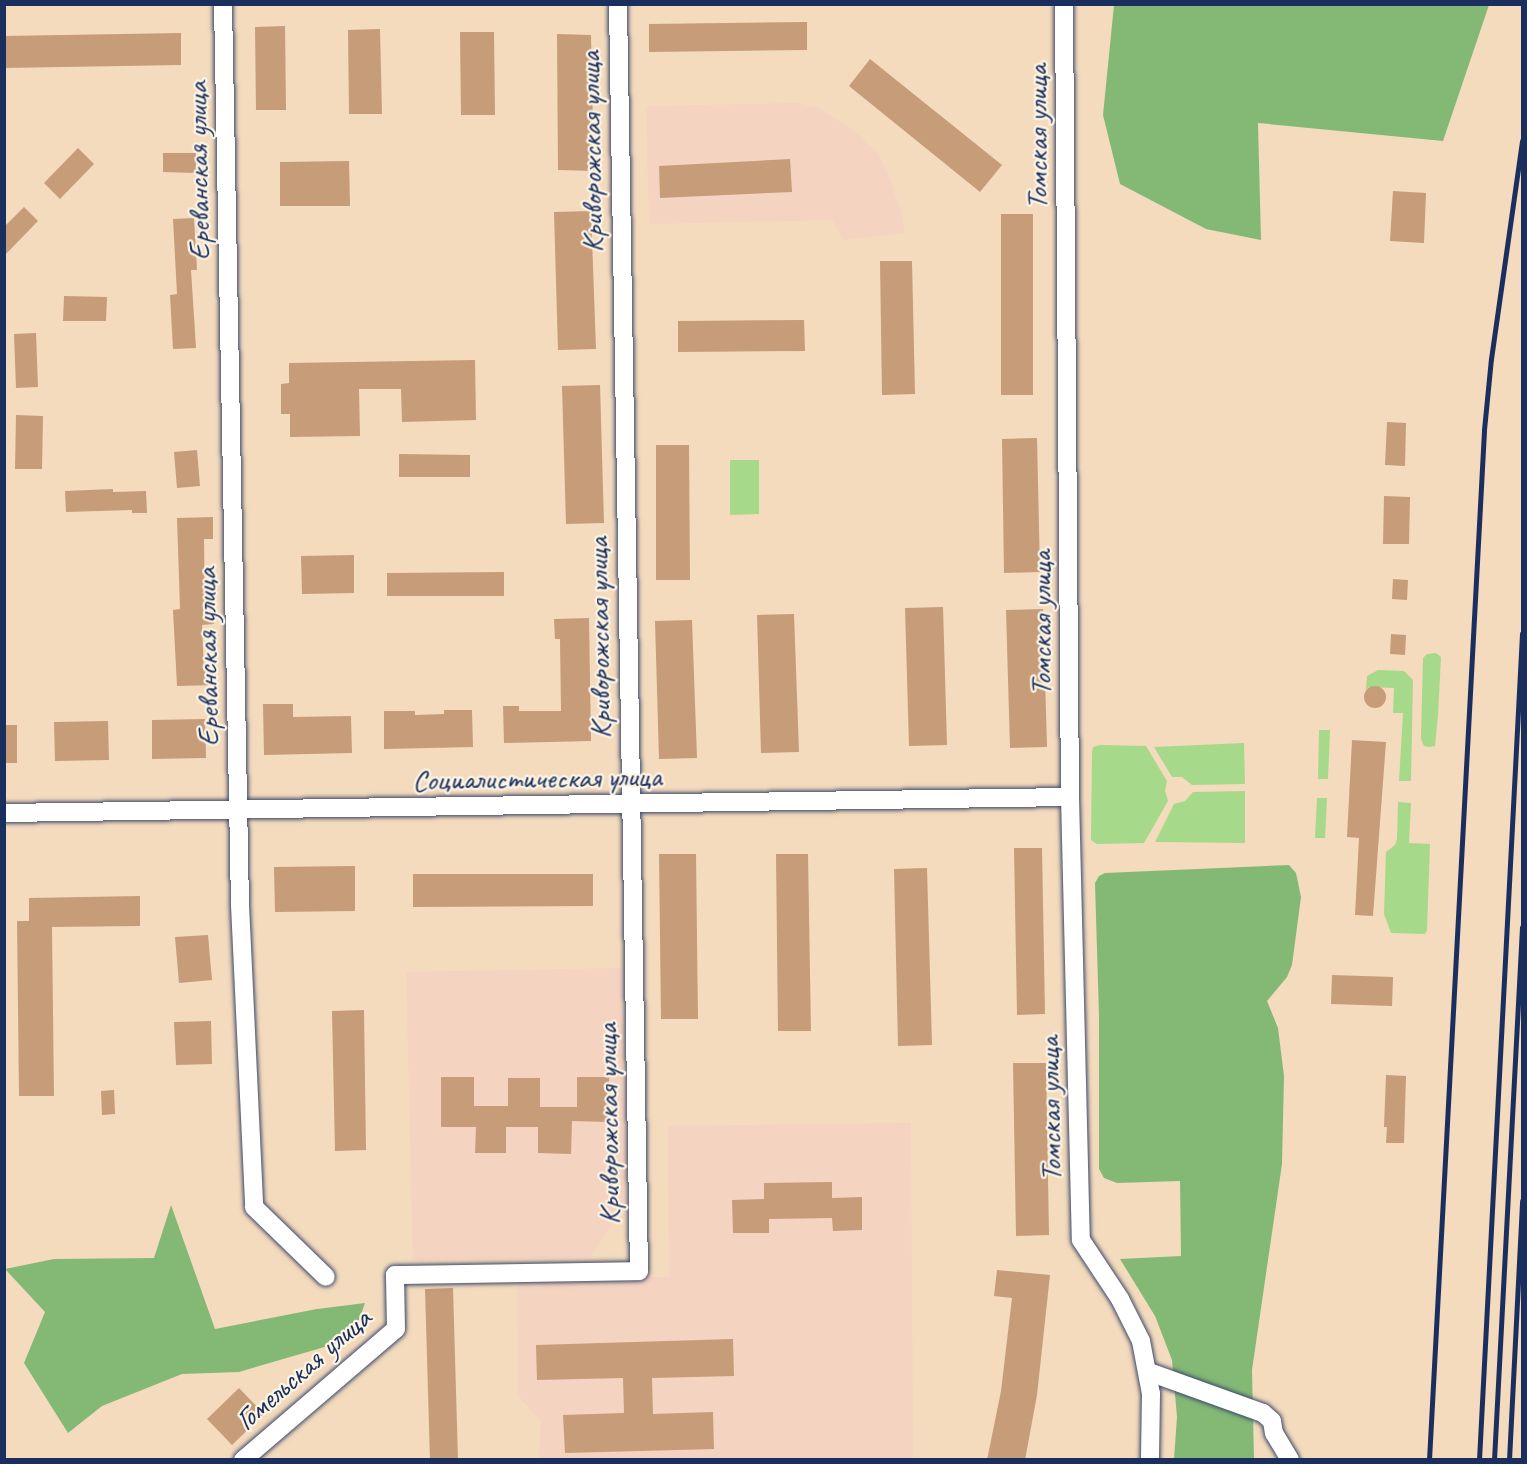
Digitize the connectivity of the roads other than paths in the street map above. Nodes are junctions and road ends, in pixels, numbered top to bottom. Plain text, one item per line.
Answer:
1 (223, 4) edge
2 (618, 4) edge
3 (1064, 4) edge
4 (1070, 797) junction
5 (631, 806) junction
6 (238, 810) junction
7 (4, 813) edge
8 (639, 1271) joint
9 (326, 1277) dead end
10 (1149, 1372) junction
11 (243, 1460) edge
12 (1149, 1460) edge
13 (1290, 1460) edge

1 - 6 street, Ереванская улица
2 - 5 street, Криворожская улица
3 - 4 street, Томская улица
4 - 5 street, Социалистическая улица
4 - 10 street, Томская улица
5 - 6 street, Социалистическая улица
5 - 8 street, Криворожская улица
6 - 7 street, Социалистическая улица
6 - 9 street, Ереванская улица
8 - 11 street, Гомельская улица
10 - 12 street
10 - 13 street

